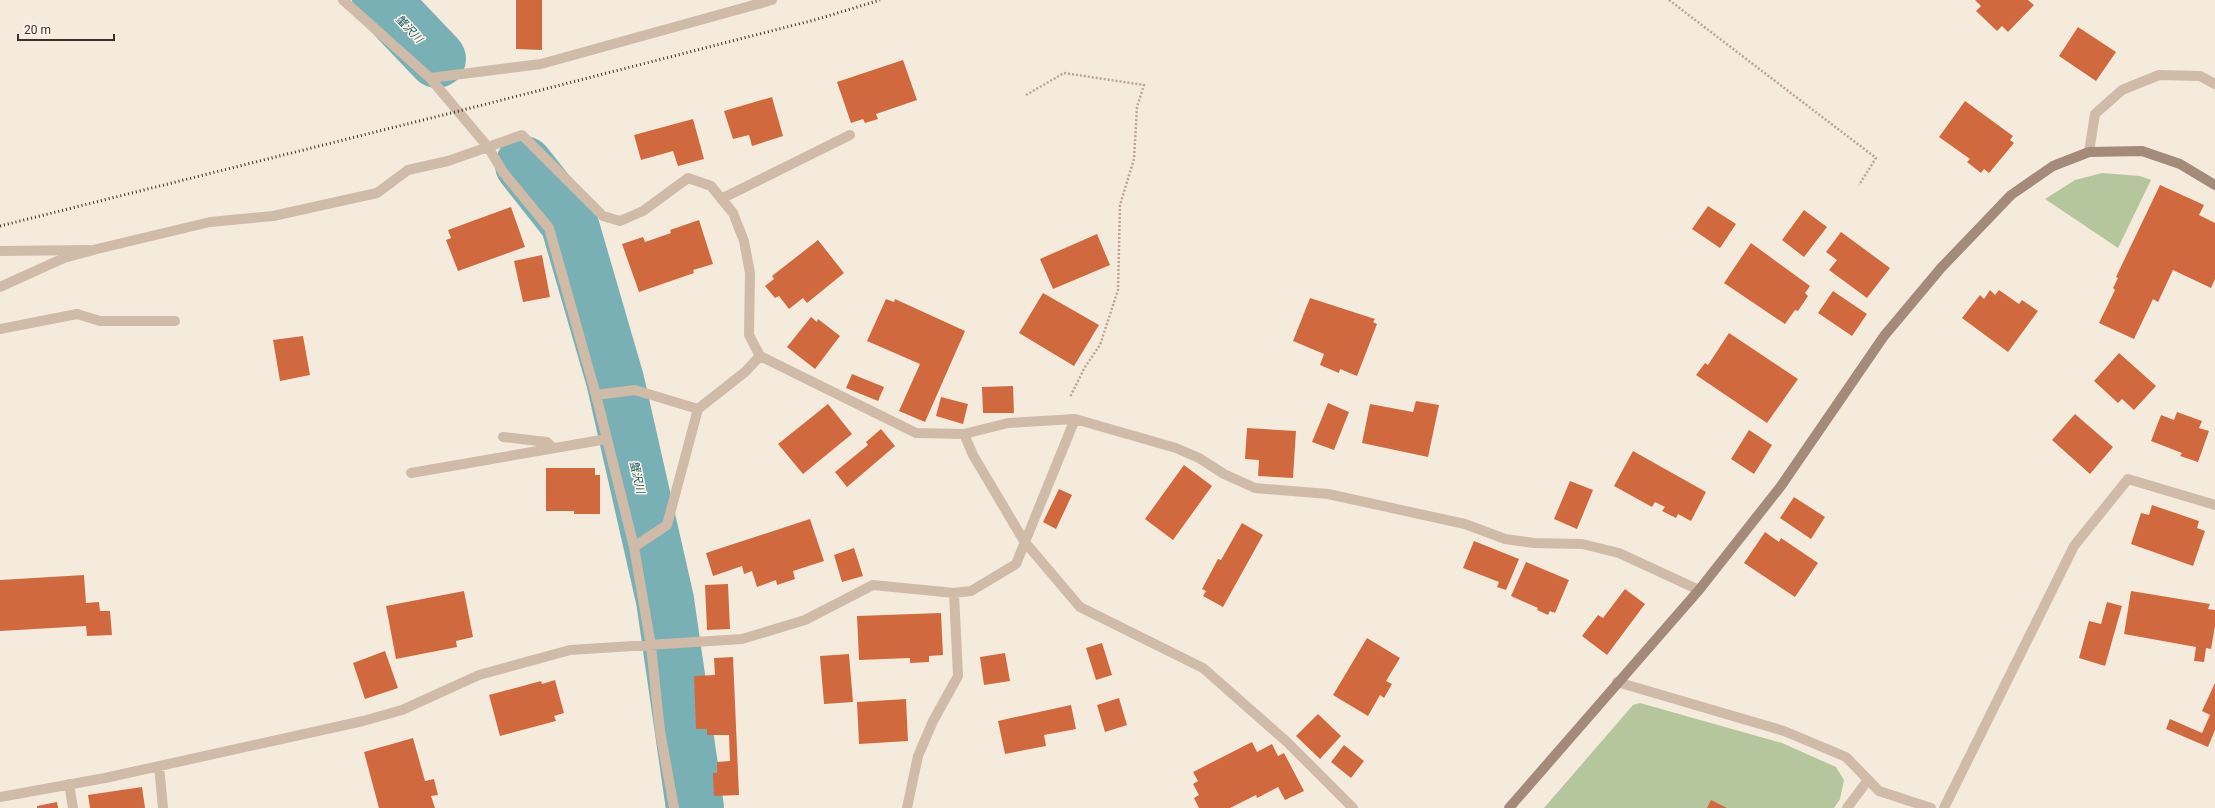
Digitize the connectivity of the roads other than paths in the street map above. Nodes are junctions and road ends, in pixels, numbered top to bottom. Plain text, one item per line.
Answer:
1 (343, 0) edge
2 (772, 0) edge
3 (430, 78) junction
4 (2215, 84) edge
5 (850, 135) dead end
6 (488, 147) junction
7 (2089, 152) junction
8 (2215, 185) edge
9 (721, 199) junction
10 (97, 250) junction
11 (0, 251) edge
12 (0, 287) edge
13 (175, 321) dead end
14 (0, 329) edge
15 (760, 356) junction
16 (598, 394) junction
17 (698, 409) junction
18 (1075, 419) junction
19 (964, 434) junction
20 (503, 437) dead end
21 (607, 439) junction
22 (553, 448) junction
23 (412, 473) dead end
24 (2215, 505) edge
25 (1024, 541) junction
26 (638, 544) junction
27 (1699, 590) junction
28 (954, 593) junction
29 (651, 646) junction
30 (1617, 682) junction
31 (159, 766) junction
32 (1868, 780) junction
33 (70, 784) junction
34 (0, 797) edge
35 (73, 808) edge
36 (163, 808) edge
37 (674, 808) edge
38 (907, 808) edge
39 (1354, 808) edge
40 (1509, 808) edge
41 (1847, 808) edge
42 (1932, 808) edge
43 (1944, 808) edge

1 - 3 street
2 - 3 street
3 - 6 street
4 - 7 street
5 - 9 street
6 - 9 street
6 - 10 street
6 - 16 street
7 - 8 street
7 - 27 street
9 - 15 street
10 - 11 street
10 - 12 street
13 - 14 street
15 - 17 street
15 - 19 street
16 - 17 street
16 - 21 street
17 - 26 street
18 - 19 street
18 - 25 street
18 - 27 street
19 - 25 street
20 - 22 street
21 - 22 street
21 - 26 street
22 - 23 street
24 - 43 street
25 - 28 street
25 - 39 street
26 - 29 street
27 - 30 street
28 - 29 street
28 - 38 street
29 - 31 street
29 - 37 street
30 - 32 street
30 - 40 street
31 - 33 street
31 - 36 street
32 - 41 street
32 - 42 street
33 - 34 street
33 - 35 street

